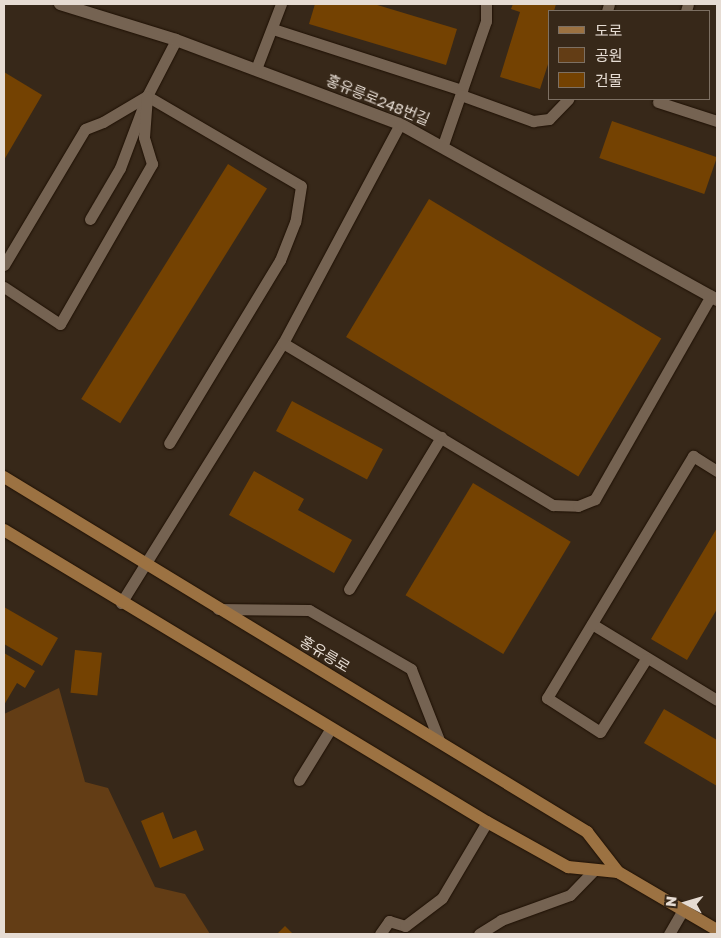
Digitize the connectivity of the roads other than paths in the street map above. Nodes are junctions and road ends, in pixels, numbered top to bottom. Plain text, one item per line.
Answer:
1 (60, 4) edge
2 (280, 4) edge
3 (486, 4) edge
4 (273, 29) junction
5 (176, 40) junction
6 (256, 69) junction
7 (461, 92) junction
8 (147, 96) junction
9 (567, 100) edge
10 (655, 100) edge
11 (717, 121) edge
12 (400, 124) junction
13 (443, 146) junction
14 (90, 219) dead end
15 (4, 265) edge
16 (4, 287) edge
17 (714, 298) edge
18 (283, 343) junction
19 (441, 437) junction
20 (169, 443) dead end
21 (717, 471) edge
22 (4, 477) edge
23 (4, 530) edge
24 (145, 564) junction
25 (349, 589) dead end
26 (121, 603) junction
27 (218, 609) junction
28 (592, 624) junction
29 (646, 658) junction
30 (716, 698) edge
31 (331, 728) junction
32 (439, 740) junction
33 (299, 780) dead end
34 (487, 822) junction
35 (594, 870) junction
36 (618, 872) junction
37 (683, 910) junction
38 (717, 930) edge
39 (380, 934) edge
40 (479, 934) edge
41 (669, 934) edge

1 - 5 street, 홍유릉로248번길
2 - 4 lane
3 - 7 lane
4 - 6 lane
4 - 7 lane
5 - 6 street, 홍유릉로248번길
5 - 8 lane
6 - 12 street, 홍유릉로248번길
7 - 9 lane
7 - 13 lane
8 - 14 lane
8 - 15 lane
8 - 16 lane
8 - 20 lane
10 - 11 lane
12 - 13 street, 홍유릉로248번길
12 - 18 lane
13 - 17 street, 홍유릉로248번길
17 - 19 lane
18 - 19 lane
18 - 24 lane
19 - 25 lane
21 - 28 lane
22 - 24 street, 홍유릉로
23 - 26 street, 홍유릉로
24 - 26 lane
24 - 27 street, 홍유릉로
26 - 31 street, 홍유릉로
27 - 32 street, 홍유릉로
27 - 32 lane
28 - 29 lane
28 - 29 lane
29 - 30 lane
31 - 33 lane
31 - 34 street, 홍유릉로
32 - 36 street, 홍유릉로
34 - 35 street, 홍유릉로
34 - 39 lane
35 - 36 street, 홍유릉로
35 - 40 lane
36 - 37 street, 홍유릉로
37 - 38 street, 홍유릉로
37 - 41 lane

